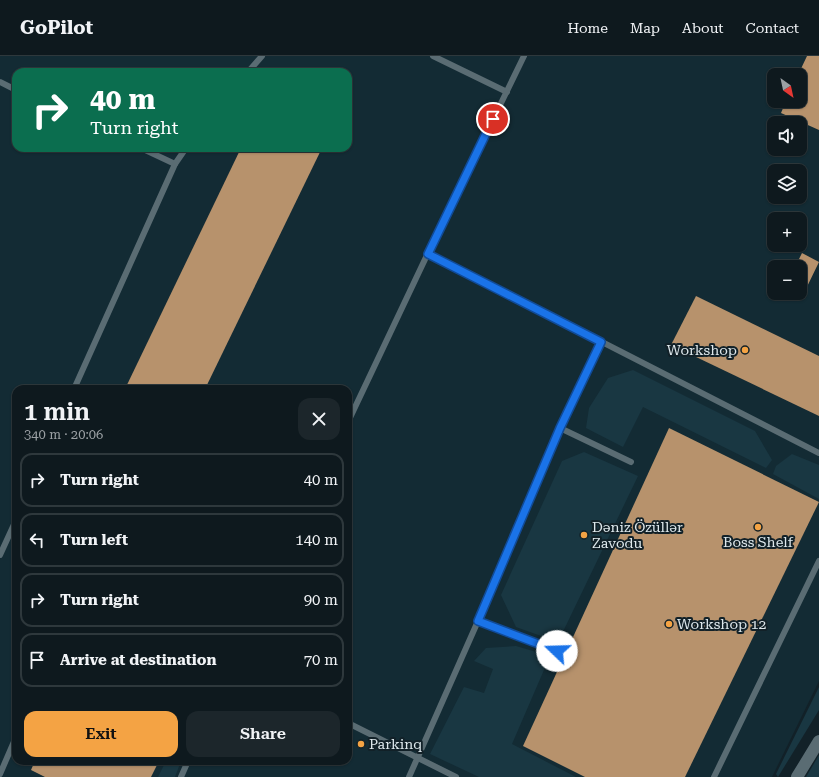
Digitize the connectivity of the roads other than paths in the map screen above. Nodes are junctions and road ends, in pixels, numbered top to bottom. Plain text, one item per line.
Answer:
1 (262, 56) edge
2 (433, 56) edge
3 (524, 56) edge
4 (252, 68) edge
5 (0, 82) edge
6 (12, 88) edge
7 (506, 92) junction
8 (150, 152) edge
9 (183, 152) edge
10 (175, 164) junction
11 (428, 254) junction
12 (601, 342) junction
13 (76, 385) edge
14 (352, 414) edge
15 (560, 428) junction
16 (819, 453) edge
17 (631, 462) dead end
18 (12, 529) edge
19 (0, 555) edge
20 (819, 561) edge
21 (478, 621) junction
22 (557, 651) dead end
23 (352, 725) edge
24 (819, 741) edge
25 (12, 746) edge
26 (417, 758) junction
27 (186, 765) edge
28 (0, 774) edge
29 (181, 777) edge
30 (409, 777) edge
31 (456, 777) edge
32 (714, 777) edge
33 (797, 777) edge

1 - 4 lane
2 - 7 lane
3 - 7 lane
5 - 6 lane
7 - 11 lane
8 - 10 lane
9 - 10 lane
10 - 13 lane
11 - 12 lane
11 - 14 lane
12 - 15 lane
12 - 16 lane
15 - 17 lane
15 - 21 lane
18 - 19 lane
20 - 32 lane
21 - 22 lane
21 - 26 lane
23 - 26 lane
24 - 33 street
25 - 28 lane
26 - 30 lane
26 - 31 lane
27 - 29 lane

